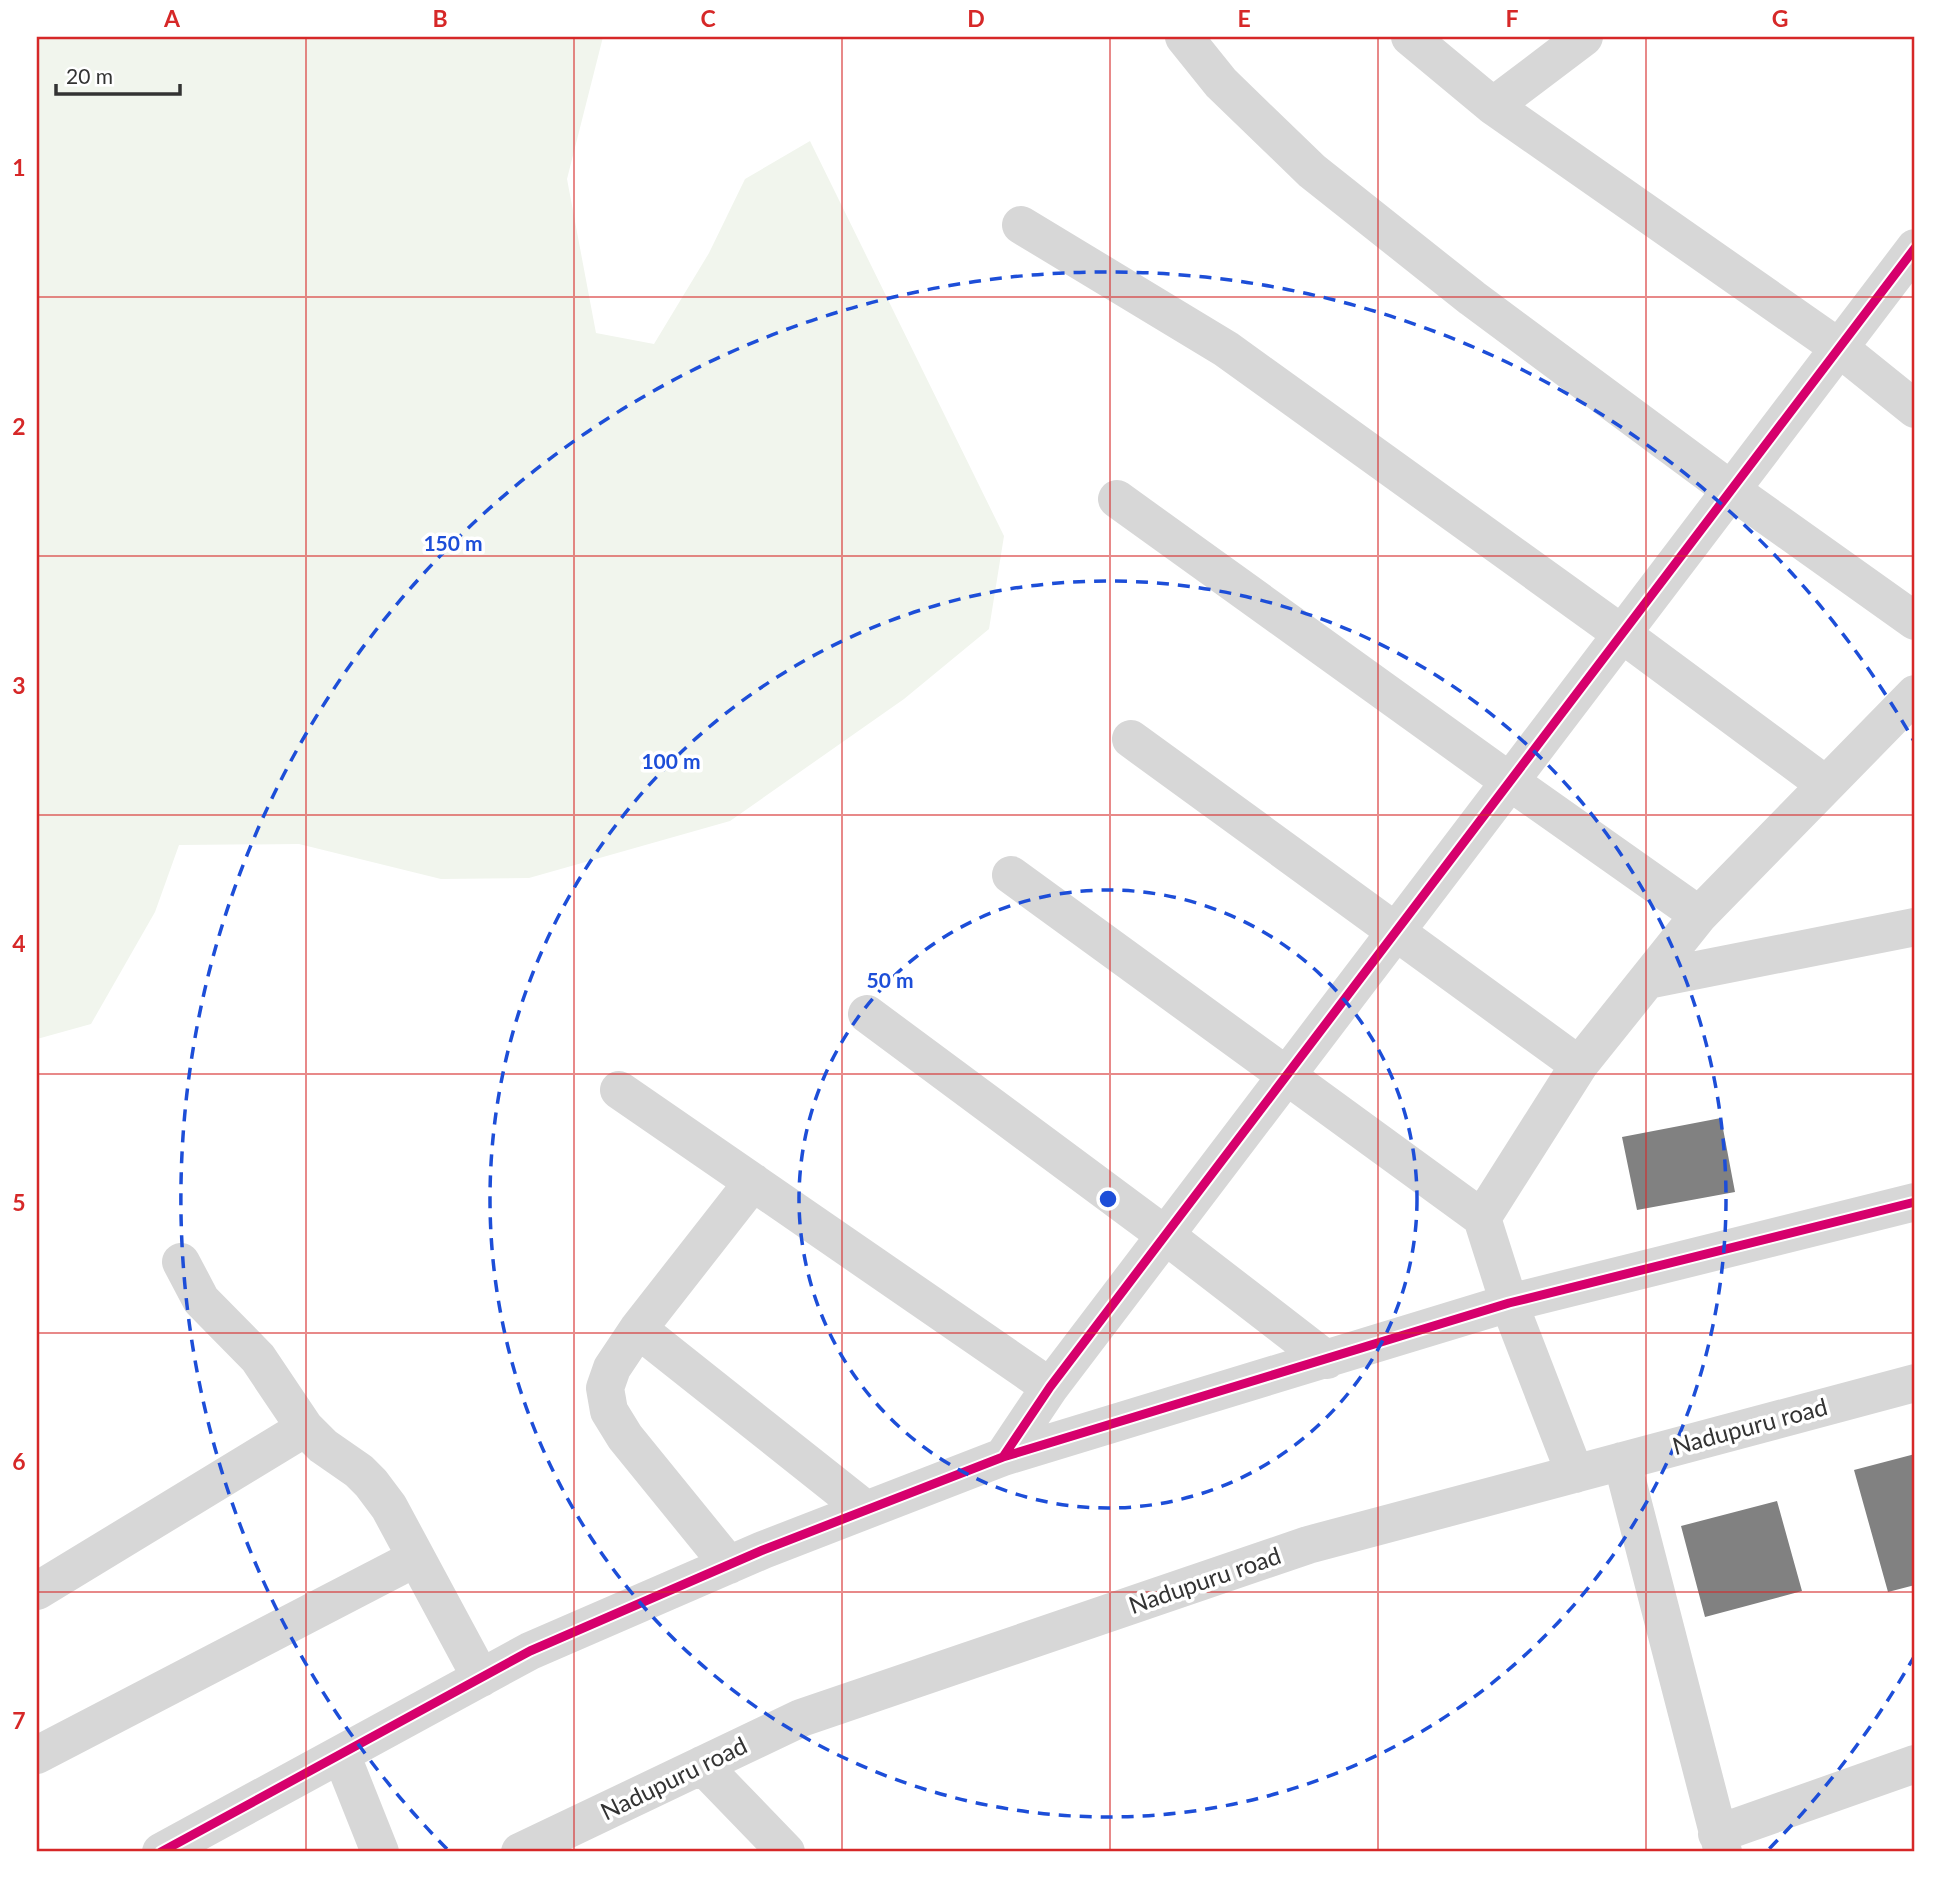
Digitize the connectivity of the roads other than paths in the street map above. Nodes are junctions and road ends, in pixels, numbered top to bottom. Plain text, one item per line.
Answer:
1 (1184, 37) edge
2 (1410, 37) edge
3 (1584, 37) edge
4 (1493, 106) junction
5 (1021, 226) dead end
6 (1915, 248) edge
7 (1838, 347) junction
8 (1915, 409) edge
9 (1731, 490) junction
10 (1117, 499) dead end
11 (1915, 621) edge
12 (1622, 634) junction
13 (1915, 694) edge
14 (1131, 739) dead end
15 (1509, 781) junction
16 (1826, 785) junction
17 (1011, 875) dead end
18 (1699, 915) junction
19 (1915, 927) edge
20 (1395, 931) junction
21 (1647, 980) junction
22 (867, 1014) dead end
23 (1579, 1065) junction
24 (1287, 1074) junction
25 (619, 1090) dead end
26 (753, 1182) junction
27 (1915, 1202) edge
28 (1482, 1218) junction
29 (1166, 1235) junction
30 (181, 1262) dead end
31 (1510, 1303) junction
32 (638, 1329) junction
33 (1327, 1360) junction
34 (1915, 1383) edge
35 (1050, 1387) junction
36 (305, 1428) junction
37 (1003, 1457) junction
38 (1622, 1461) junction
39 (1575, 1474) junction
40 (866, 1510) junction
41 (416, 1558) junction
42 (729, 1565) junction
43 (37, 1591) edge
44 (481, 1678) junction
45 (341, 1754) junction
46 (37, 1755) edge
47 (1915, 1764) edge
48 (702, 1765) junction
49 (1720, 1843) edge
50 (161, 1852) edge
51 (380, 1852) edge
52 (520, 1852) edge
53 (786, 1852) edge

1 - 9 street
2 - 4 street
3 - 4 street
4 - 7 street
5 - 12 street
6 - 7 street
7 - 8 street
7 - 9 street
9 - 11 street
9 - 12 street
10 - 15 street
12 - 15 street
12 - 16 street
13 - 16 street
14 - 20 street
15 - 18 street
15 - 20 street
16 - 18 street
17 - 24 street
18 - 21 street
19 - 21 street
20 - 23 street
20 - 24 street
21 - 23 street
22 - 29 street
23 - 28 street
24 - 28 street
24 - 29 street
25 - 26 street
26 - 32 street
26 - 35 street
27 - 31 street
28 - 31 street
29 - 33 street
29 - 35 street
30 - 36 street
31 - 33 street
31 - 39 street
32 - 40 street
32 - 42 street
33 - 37 street
34 - 38 street, Nadupuru road
35 - 37 street
36 - 41 street
36 - 43 street
37 - 40 street
38 - 39 street, Nadupuru road
38 - 49 street
39 - 48 street, Nadupuru road
40 - 42 street
41 - 44 street
41 - 46 street
42 - 44 street
44 - 45 street
45 - 50 street
45 - 51 street
47 - 49 street
48 - 52 street, Nadupuru road
48 - 53 street

